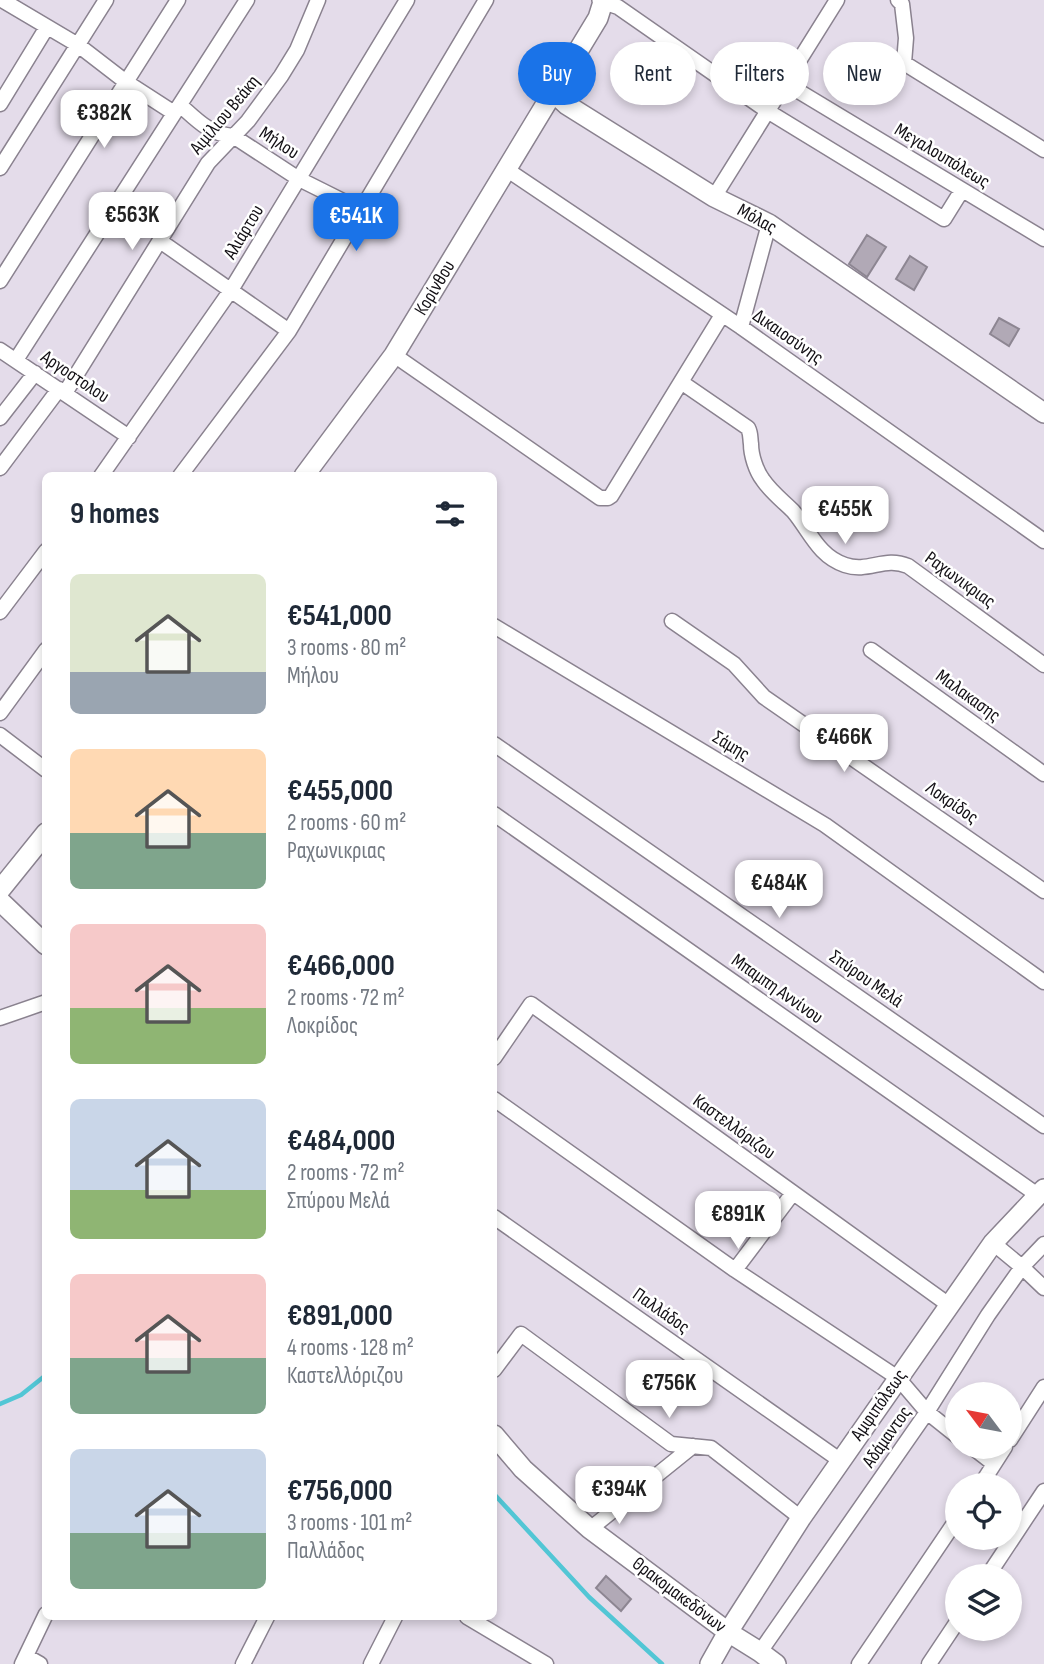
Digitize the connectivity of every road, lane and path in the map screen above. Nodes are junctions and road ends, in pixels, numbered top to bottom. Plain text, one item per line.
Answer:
1 (2, 0) edge
2 (106, 0) edge
3 (178, 0) edge
4 (247, 0) edge
5 (318, 0) edge
6 (407, 0) edge
7 (486, 0) edge
8 (837, 0) edge
9 (898, 0) edge
10 (611, 2) edge
11 (47, 27) junction
12 (583, 42) edge
13 (78, 45) junction
14 (809, 45) edge
15 (126, 82) junction
16 (809, 98) edge
17 (0, 104) edge
18 (545, 105) edge
19 (567, 105) edge
20 (773, 105) edge
21 (177, 109) junction
22 (769, 112) junction
23 (233, 136) junction
24 (1044, 150) edge
25 (0, 168) edge
26 (506, 169) junction
27 (299, 179) junction
28 (962, 190) junction
29 (714, 197) junction
30 (361, 210) junction
31 (769, 224) junction
32 (1044, 239) edge
33 (160, 241) junction
34 (0, 281) edge
35 (231, 290) junction
36 (723, 315) junction
37 (741, 327) junction
38 (289, 331) junction
39 (0, 349) edge
40 (394, 355) junction
41 (16, 360) junction
42 (35, 373) junction
43 (681, 382) junction
44 (62, 391) junction
45 (1044, 413) edge
46 (0, 418) edge
47 (129, 437) junction
48 (0, 468) edge
49 (109, 472) edge
50 (183, 472) edge
51 (307, 472) edge
52 (1044, 541) edge
53 (42, 556) edge
54 (0, 612) edge
55 (672, 621) dead end
56 (497, 628) edge
57 (871, 650) dead end
58 (42, 655) edge
59 (1044, 665) edge
60 (0, 713) edge
61 (0, 735) edge
62 (497, 746) edge
63 (42, 767) edge
64 (1044, 774) edge
65 (497, 816) edge
66 (42, 838) edge
67 (0, 890) edge
68 (1044, 891) edge
69 (0, 901) edge
70 (42, 941) edge
71 (1044, 982) edge
72 (42, 1003) edge
73 (0, 1018) edge
74 (497, 1054) edge
75 (497, 1101) edge
76 (1044, 1126) edge
77 (1041, 1192) edge
78 (793, 1193) junction
79 (497, 1219) edge
80 (993, 1243) junction
81 (1044, 1244) edge
82 (1022, 1266) junction
83 (734, 1270) junction
84 (1044, 1287) edge
85 (949, 1305) junction
86 (497, 1366) edge
87 (898, 1378) junction
88 (1044, 1387) edge
89 (927, 1412) junction
90 (1022, 1421) edge
91 (945, 1426) edge
92 (497, 1439) edge
93 (693, 1446) junction
94 (989, 1460) edge
95 (997, 1460) edge
96 (841, 1461) junction
97 (994, 1464) junction
98 (988, 1473) edge
99 (1044, 1490) edge
100 (801, 1518) junction
101 (590, 1529) junction
102 (945, 1537) edge
103 (996, 1564) edge
104 (43, 1620) edge
105 (265, 1620) edge
106 (393, 1620) edge
107 (472, 1620) edge
108 (728, 1632) junction
109 (945, 1640) edge
110 (768, 1658) edge
111 (24, 1660) edge
112 (536, 1662) edge
113 (40, 1664) edge
114 (243, 1664) edge
115 (371, 1664) edge
116 (710, 1664) edge
117 (859, 1664) edge
118 (929, 1664) edge

1 - 11 street, Μήλου
2 - 13 street
3 - 15 street
4 - 21 street
5 - 23 street, Αιμίλιου Βεάκη
6 - 27 street, Αλιάρτου
7 - 30 street
8 - 14 street
9 - 24 street
10 - 12 street
10 - 22 street
11 - 13 street, Μήλου
11 - 17 street
13 - 15 street, Μήλου
13 - 25 street
15 - 21 street, Μήλου
15 - 34 street
16 - 28 street, Μεγαλουπόλεως
18 - 26 street, Κορίνθου
19 - 29 street, Μόλας
20 - 22 street
21 - 23 street, Μήλου
21 - 41 street
22 - 28 street
22 - 29 street
23 - 27 street, Μήλου
23 - 33 street, Αιμίλιου Βεάκη
26 - 36 street, Δικαιοσύνης
26 - 40 street, Κορίνθου
27 - 30 street, Μήλου
27 - 35 street, Αλιάρτου
28 - 32 street, Μεγαλουπόλεως
29 - 31 street, Μόλας
30 - 38 street
31 - 37 street
31 - 45 street, Μόλας
33 - 35 street
33 - 44 street, Αιμίλιου Βεάκη
35 - 38 street
35 - 47 street, Αλιάρτου
36 - 37 street, Δικαιοσύνης
36 - 43 street
37 - 52 street, Δικαιοσύνης
38 - 50 street
39 - 41 street, Αργοστολου
40 - 43 street
40 - 51 street, Κορίνθου
41 - 42 street, Αργοστολου
42 - 44 street, Αργοστολου
42 - 46 street
43 - 59 street, Ραχωνικριας
44 - 47 street, Αργοστολου
44 - 48 street, Αιμίλιου Βεάκη
47 - 49 street, Αλιάρτου
53 - 54 street
55 - 68 street, Λοκρίδος
56 - 71 street, Σάμης
57 - 64 street, Μαλακασης
58 - 60 street
61 - 63 street
62 - 76 street, Σπύρου Μελά
65 - 77 street, Μπαμπη Αννίνου
66 - 67 street
69 - 70 street
72 - 73 street
74 - 78 street, Καστελλόριζου
75 - 83 street
77 - 80 street, Αμφιπόλεως
78 - 83 street
78 - 85 street, Καστελλόριζου
79 - 96 street, Παλλάδος
80 - 82 street
80 - 85 street, Αμφιπόλεως
81 - 82 street, Αδάμαντος
82 - 84 street
82 - 89 street, Αδάμαντος
83 - 87 street
85 - 87 street, Αμφιπόλεως
86 - 93 street
87 - 89 street
87 - 96 street, Αμφιπόλεως
88 - 90 street
89 - 91 street
89 - 110 street, Αδάμαντος
92 - 101 street, Θρακομακεδόνων
93 - 100 street
93 - 101 street
94 - 97 street
95 - 97 street
96 - 100 street, Αμφιπόλεως
97 - 98 street
99 - 103 street
100 - 108 street, Αμφιπόλεως
101 - 108 street, Θρακομακεδόνων
102 - 117 street
104 - 111 street
105 - 114 street
106 - 115 street
107 - 112 street
108 - 110 street, Θρακομακεδόνων
108 - 116 street, Αμφιπόλεως
109 - 118 street
111 - 113 street

